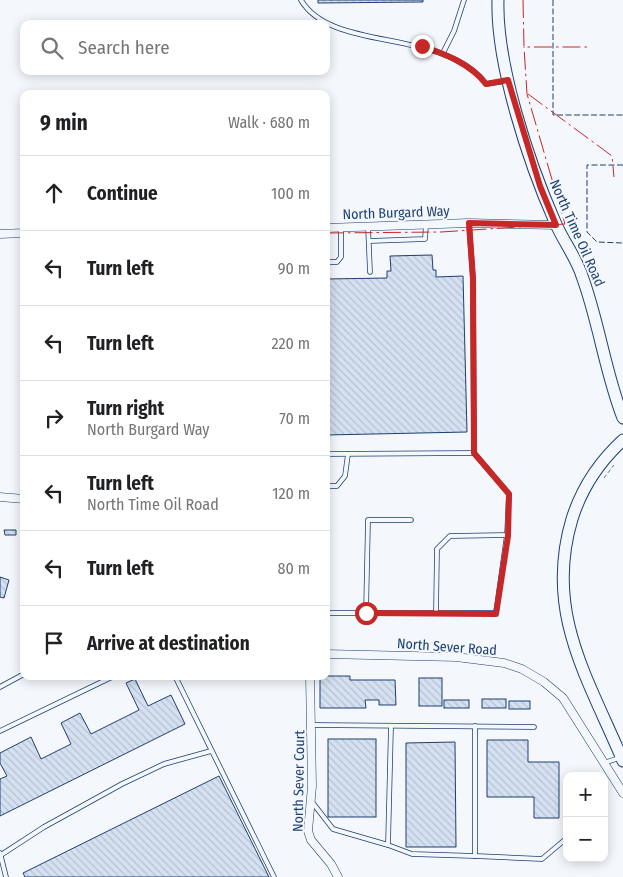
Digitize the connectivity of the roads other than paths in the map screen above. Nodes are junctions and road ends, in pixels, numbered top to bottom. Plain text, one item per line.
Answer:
1 (301, 0) edge
2 (464, 0) edge
3 (498, 0) edge
4 (323, 20) edge
5 (330, 24) edge
6 (443, 53) junction
7 (508, 80) junction
8 (469, 223) junction
9 (426, 225) junction
10 (556, 225) junction
11 (368, 226) junction
12 (340, 227) junction
13 (330, 228) edge
14 (20, 233) edge
15 (0, 234) edge
16 (369, 240) junction
17 (330, 262) edge
18 (370, 272) dead end
19 (623, 418) edge
20 (623, 440) edge
21 (474, 453) junction
22 (330, 454) edge
23 (348, 454) junction
24 (330, 486) edge
25 (0, 497) edge
26 (20, 499) edge
27 (412, 520) dead end
28 (508, 536) junction
29 (330, 613) edge
30 (366, 613) junction
31 (436, 613) junction
32 (330, 654) edge
33 (20, 676) edge
34 (106, 680) edge
35 (177, 680) edge
36 (310, 680) edge
37 (0, 687) edge
38 (312, 725) junction
39 (391, 726) junction
40 (475, 726) junction
41 (534, 727) dead end
42 (0, 731) edge
43 (211, 751) junction
44 (622, 759) edge
45 (604, 763) junction
46 (623, 793) edge
47 (312, 802) junction
48 (563, 841) edge
49 (388, 845) junction
50 (0, 854) edge
51 (475, 856) junction
52 (6, 877) edge
53 (274, 877) edge
54 (338, 877) edge

1 - 4 lane
2 - 6 lane
3 - 7 street, North Time Oil Road
5 - 6 lane
6 - 7 lane
7 - 10 street, North Time Oil Road
8 - 9 street, North Burgard Way
8 - 10 street, North Burgard Way
8 - 21 lane
9 - 11 street, North Burgard Way
9 - 16 lane
10 - 19 street, North Time Oil Road
11 - 12 street, North Burgard Way
11 - 16 lane
12 - 13 street, North Burgard Way
12 - 17 lane
14 - 15 street
16 - 18 lane
20 - 44 street
21 - 23 lane
21 - 28 lane
22 - 23 lane
23 - 24 lane
25 - 26 street
27 - 30 lane
28 - 31 lane
28 - 31 lane
29 - 30 lane
30 - 31 lane
32 - 45 street, North Sever Road
33 - 37 lane
34 - 42 lane
35 - 43 lane
36 - 38 street, North Sever Court
38 - 39 lane
38 - 47 street, North Sever Court
39 - 40 lane
39 - 49 lane
40 - 41 lane
40 - 51 lane
43 - 50 lane
43 - 53 lane
44 - 45 lane
45 - 46 street, North Sever Road
47 - 49 lane
47 - 54 street, North Sever Court
48 - 51 lane
49 - 51 lane
50 - 52 lane

